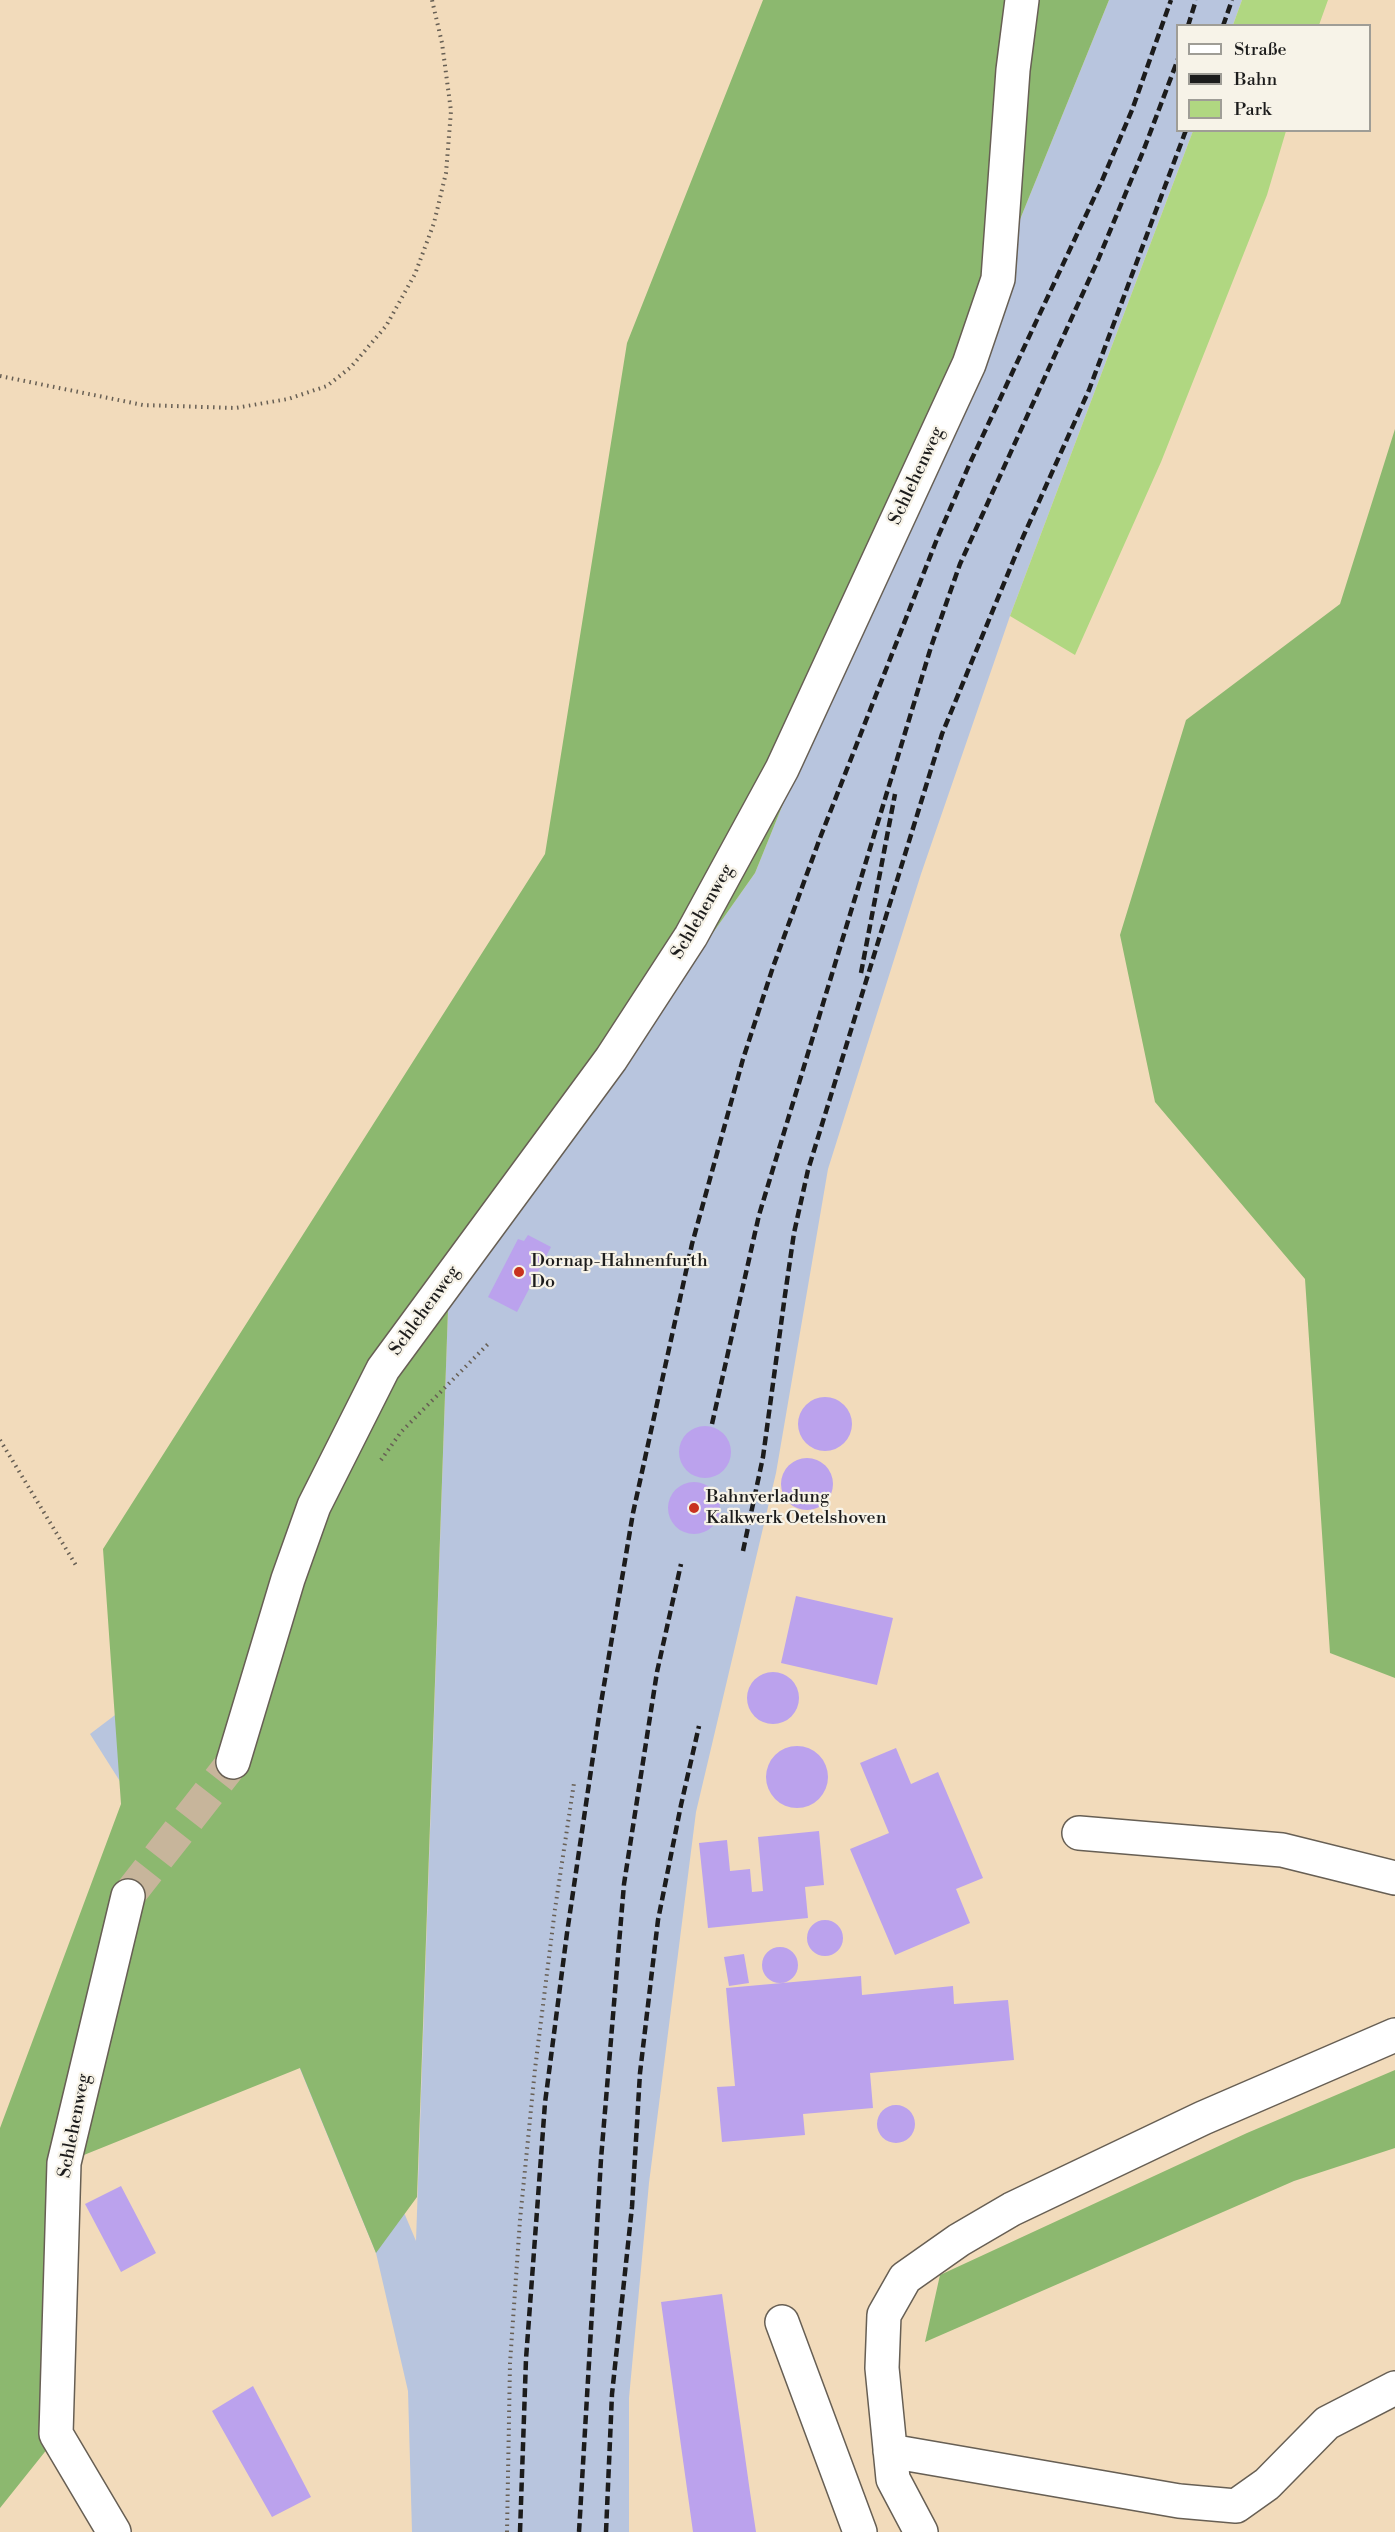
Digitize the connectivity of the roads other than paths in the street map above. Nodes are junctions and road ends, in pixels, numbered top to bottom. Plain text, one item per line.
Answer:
1 (1022, 0) edge
2 (233, 1762) tunnel mouth
3 (1080, 1833) dead end
4 (1395, 1878) edge
5 (128, 1896) tunnel mouth
6 (1395, 2035) edge
7 (782, 2322) dead end
8 (1395, 2388) edge
9 (891, 2451) junction
10 (114, 2532) edge
11 (860, 2532) edge
12 (921, 2532) edge

1 - 2 street, Schlehenweg
3 - 4 street
5 - 10 street, Schlehenweg
6 - 9 street
7 - 11 street
8 - 9 street
9 - 12 street

